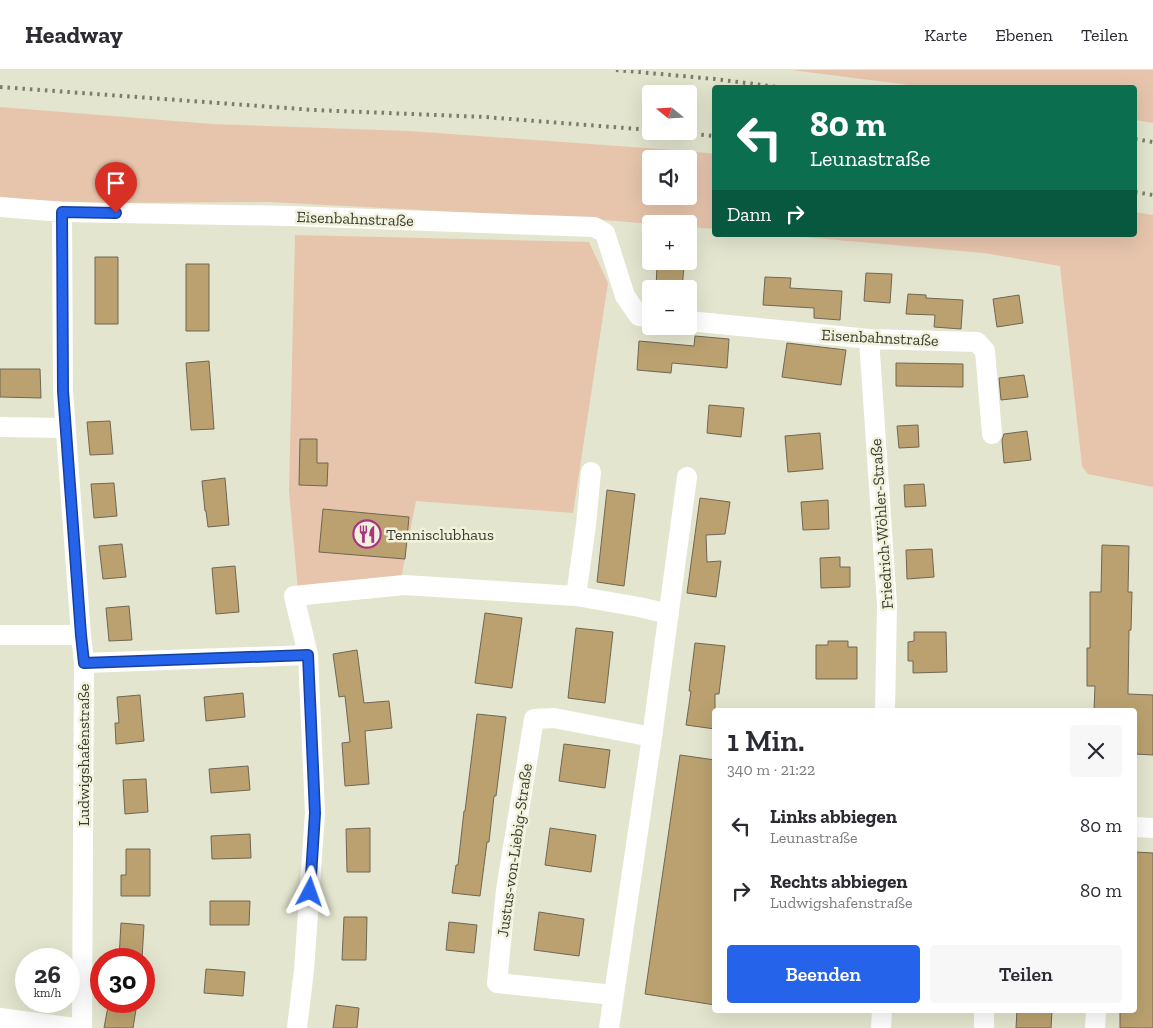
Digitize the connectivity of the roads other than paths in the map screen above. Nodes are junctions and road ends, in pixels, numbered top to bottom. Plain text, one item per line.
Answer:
1 (0, 207) edge
2 (62, 212) junction
3 (642, 316) edge
4 (697, 322) edge
5 (869, 339) junction
6 (0, 427) edge
7 (65, 428) junction
8 (992, 434) dead end
9 (591, 472) dead end
10 (687, 477) dead end
11 (576, 596) junction
12 (669, 614) junction
13 (0, 635) edge
14 (81, 635) junction
15 (308, 655) junction
16 (84, 663) junction
17 (885, 708) edge
18 (652, 737) junction
19 (1137, 827) edge
20 (1153, 828) edge
21 (614, 995) junction
22 (882, 1013) edge
23 (984, 1013) edge
24 (1096, 1013) edge
25 (0, 1018) edge
26 (75, 1028) edge
27 (82, 1028) edge
28 (297, 1028) edge
29 (609, 1028) edge
30 (881, 1028) edge
31 (984, 1028) edge
32 (1095, 1028) edge

1 - 2 street, Eisenbahnstraße
2 - 3 street, Eisenbahnstraße
2 - 7 street, Ludwigshafenstraße
4 - 5 street, Eisenbahnstraße
5 - 8 street, Eisenbahnstraße
5 - 17 street, Friedrich-Wöhler-Straße
6 - 7 street
7 - 14 street, Ludwigshafenstraße
9 - 11 street
10 - 12 street
11 - 12 street
11 - 15 street
12 - 18 street
13 - 14 street
14 - 16 street, Ludwigshafenstraße
15 - 16 street
15 - 28 street
16 - 27 street, Ludwigshafenstraße
18 - 21 street
18 - 21 street, Justus-von-Liebig-Straße
19 - 20 street
21 - 29 street
22 - 30 street
23 - 31 street
24 - 32 street
25 - 26 street

